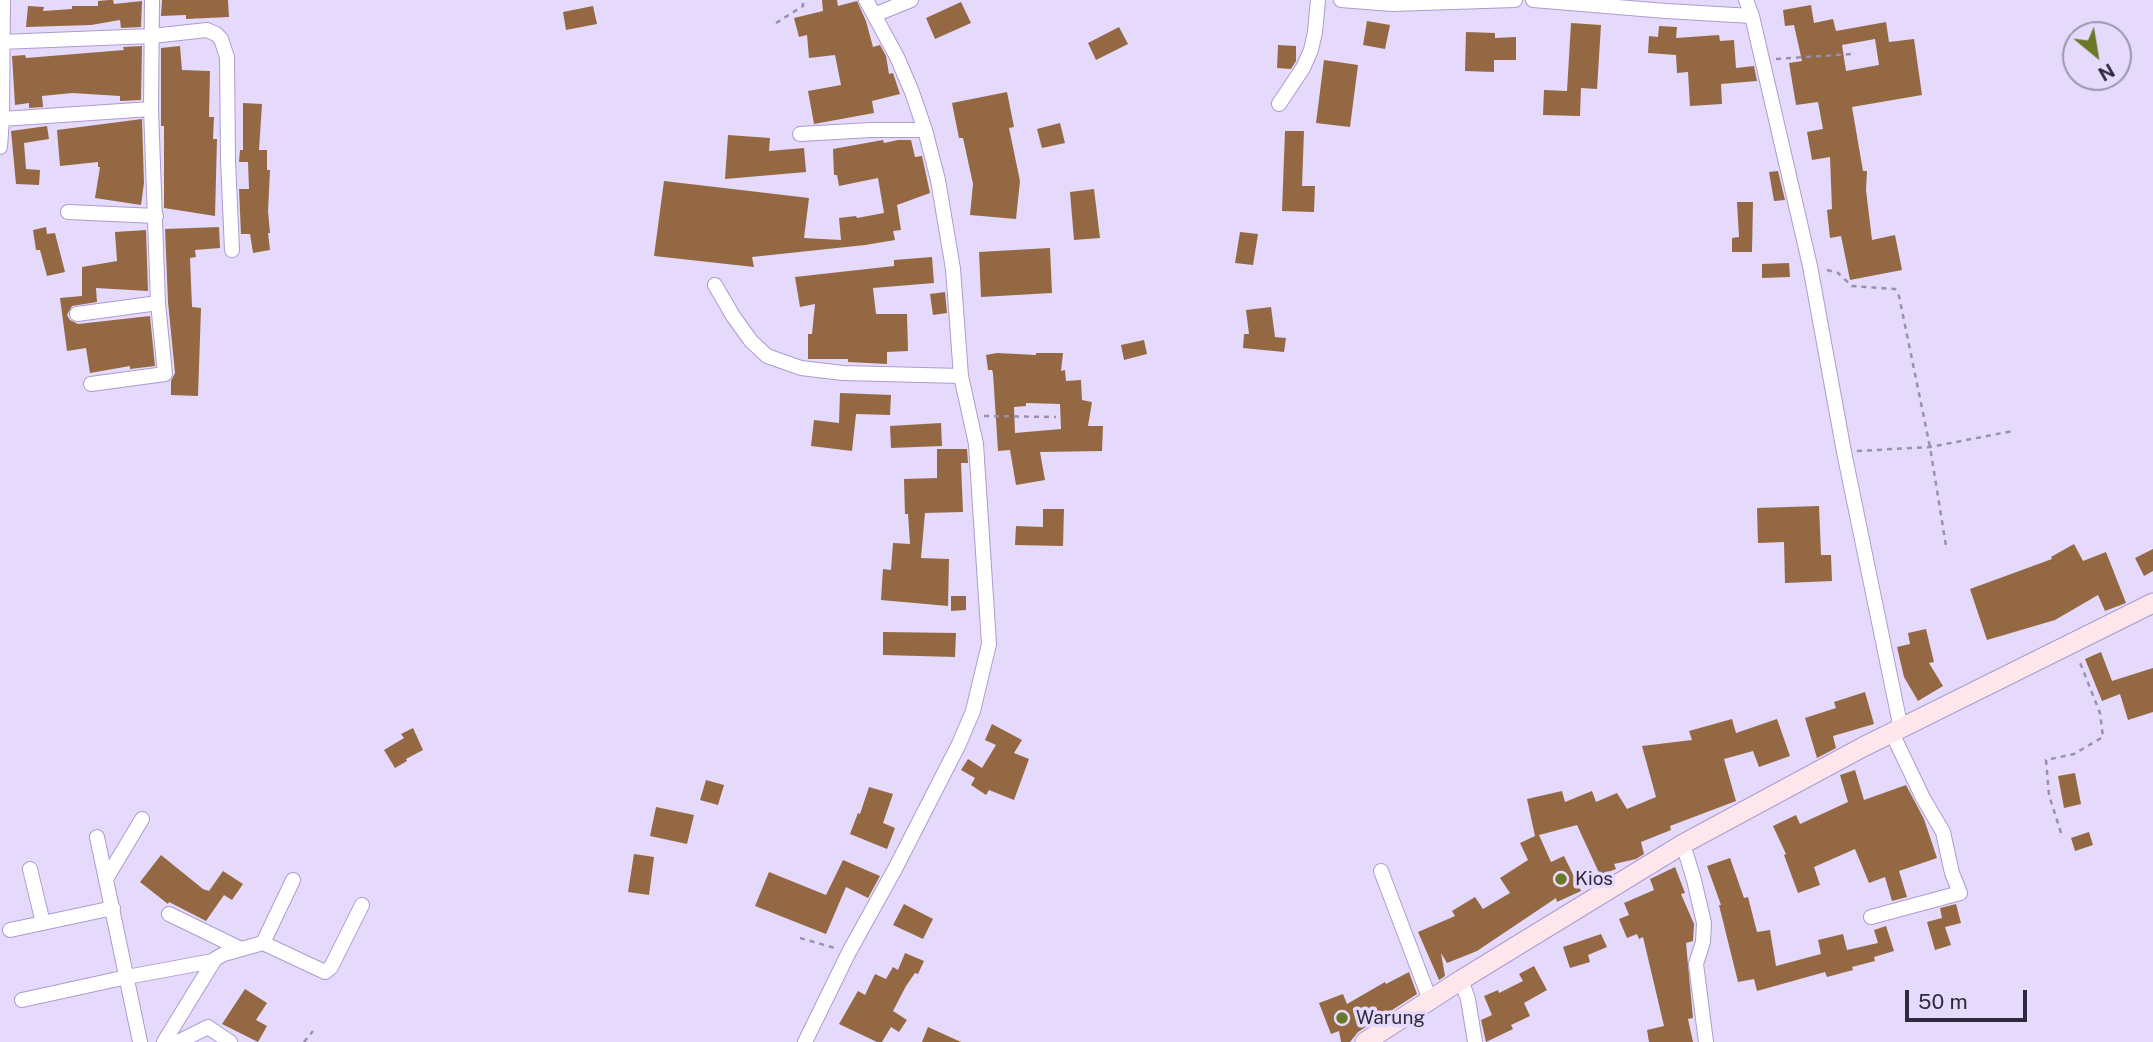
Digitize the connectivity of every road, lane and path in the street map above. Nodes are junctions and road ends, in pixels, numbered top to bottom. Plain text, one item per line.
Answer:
1 (3, 0) edge
2 (152, 0) edge
3 (803, 0) edge
4 (866, 0) edge
5 (911, 0) edge
6 (1318, 0) edge
7 (1341, 0) edge
8 (1515, 0) edge
9 (1533, 0) edge
10 (1746, 0) edge
11 (874, 15) junction
12 (1752, 16) junction
13 (776, 23) dead end
14 (152, 36) junction
15 (1, 42) edge
16 (1852, 54) dead end
17 (1762, 59) junction
18 (1279, 104) dead end
19 (151, 108) junction
20 (2, 119) junction
21 (925, 130) junction
22 (800, 134) dead end
23 (0, 148) edge
24 (68, 212) dead end
25 (156, 216) junction
26 (232, 250) dead end
27 (1810, 266) junction
28 (715, 285) dead end
29 (158, 303) junction
30 (77, 314) dead end
31 (961, 376) junction
32 (91, 384) dead end
33 (970, 415) junction
34 (1056, 417) dead end
35 (2012, 431) dead end
36 (1930, 447) junction
37 (1844, 452) junction
38 (1946, 546) dead end
39 (2153, 603) edge
40 (2073, 644) junction
41 (1897, 738) junction
42 (142, 819) dead end
43 (2061, 833) dead end
44 (97, 837) dead end
45 (1682, 844) junction
46 (30, 869) dead end
47 (1381, 871) dead end
48 (106, 878) junction
49 (293, 880) dead end
50 (362, 905) dead end
51 (113, 908) junction
52 (169, 914) dead end
53 (1871, 918) dead end
54 (43, 923) junction
55 (10, 930) dead end
56 (800, 938) dead end
57 (263, 943) junction
58 (241, 949) junction
59 (849, 951) junction
60 (213, 961) junction
61 (127, 977) junction
62 (1464, 989) junction
63 (22, 1000) dead end
64 (1430, 1000) junction
65 (313, 1031) dead end
66 (140, 1042) edge
67 (164, 1042) edge
68 (178, 1042) edge
69 (230, 1042) edge
70 (304, 1042) edge
71 (805, 1042) edge
72 (1365, 1042) edge
73 (1475, 1042) edge
74 (1706, 1042) edge

1 - 15 street
2 - 14 street
3 - 13 path
4 - 11 street
5 - 11 street
6 - 18 street
7 - 8 street
9 - 12 street
10 - 12 street
11 - 21 street
12 - 17 street
14 - 15 street
14 - 19 street
14 - 26 street
15 - 20 street
16 - 17 path
17 - 27 street
19 - 20 street
19 - 25 street
20 - 23 street
21 - 22 street
21 - 31 street
24 - 25 street
25 - 29 street
27 - 36 path
27 - 37 street
28 - 31 street
29 - 30 street
29 - 32 street
31 - 33 street
33 - 34 path
33 - 59 street
35 - 36 path
36 - 37 path
36 - 38 path
37 - 41 street
39 - 40 street
40 - 41 street
40 - 43 path
41 - 45 street
41 - 53 street
42 - 48 street
44 - 48 street
45 - 62 street
45 - 74 street
46 - 54 street
47 - 64 street
48 - 51 street
49 - 57 street
50 - 57 street
51 - 54 street
51 - 61 street
52 - 58 street
54 - 55 street
56 - 59 path
57 - 58 street
58 - 60 street
59 - 71 street
60 - 61 street
60 - 67 street
61 - 63 street
61 - 66 street
62 - 64 street
62 - 73 street
64 - 72 street
65 - 70 path
68 - 69 street

